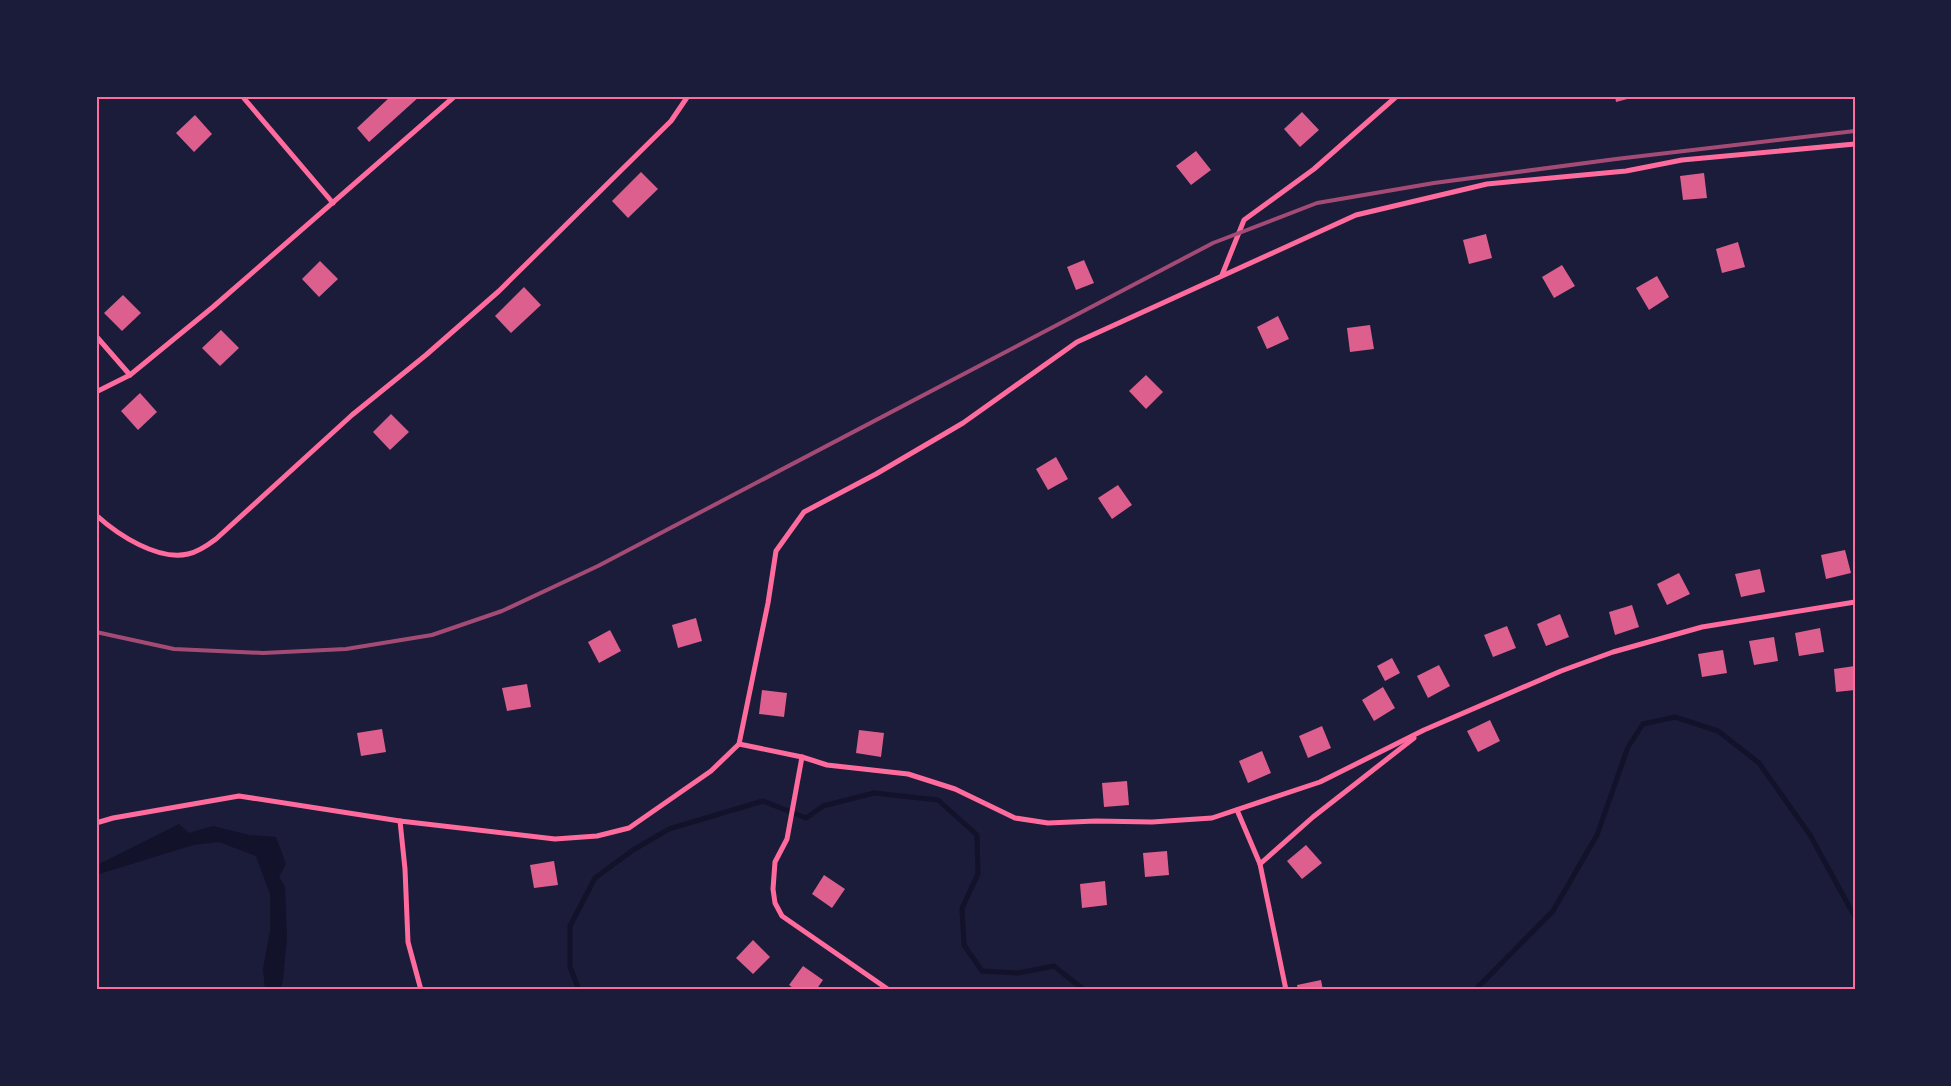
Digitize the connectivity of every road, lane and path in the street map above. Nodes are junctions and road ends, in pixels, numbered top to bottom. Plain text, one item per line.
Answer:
1 (242, 96) edge
2 (455, 96) edge
3 (688, 96) edge
4 (1397, 96) edge
5 (1855, 144) edge
6 (333, 203) junction
7 (1222, 275) junction
8 (96, 336) edge
9 (130, 375) junction
10 (96, 392) edge
11 (96, 516) edge
12 (1855, 602) edge
13 (1424, 730) junction
14 (738, 744) junction
15 (802, 757) junction
16 (1237, 810) junction
17 (400, 821) junction
18 (96, 823) edge
19 (1260, 864) junction
20 (420, 990) edge
21 (889, 990) edge
22 (1286, 990) edge

1 - 6 street
2 - 6 street
3 - 11 street
4 - 7 street
5 - 7 street
6 - 9 street
7 - 14 street
8 - 9 street
9 - 10 street
12 - 13 street
13 - 16 street
13 - 19 street
14 - 15 street
14 - 17 street
15 - 16 street
15 - 21 street
16 - 19 street
17 - 18 street
17 - 20 street
19 - 22 street

